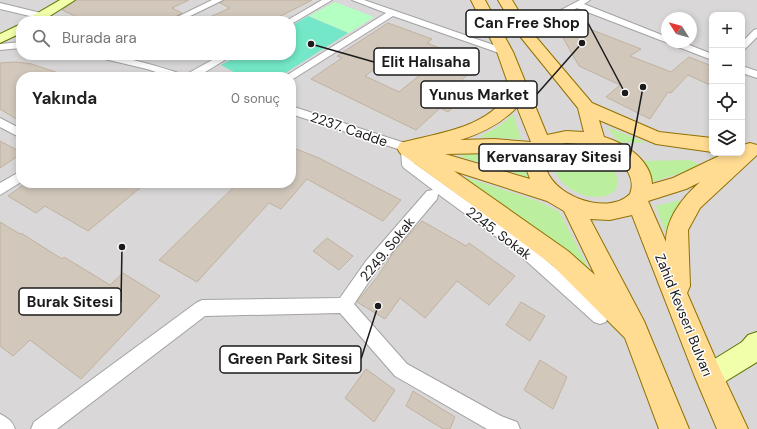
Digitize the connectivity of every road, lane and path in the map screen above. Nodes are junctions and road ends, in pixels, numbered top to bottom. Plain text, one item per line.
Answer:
1 (69, 0) edge
2 (219, 0) edge
3 (328, 0) edge
4 (356, 0) edge
5 (478, 0) edge
6 (505, 0) edge
7 (587, 0) edge
8 (578, 5) junction
9 (0, 6) edge
10 (392, 13) junction
11 (31, 16) edge
12 (45, 16) edge
13 (183, 16) edge
14 (296, 18) edge
15 (524, 32) junction
16 (757, 32) edge
17 (661, 38) edge
18 (745, 44) edge
19 (16, 45) edge
20 (0, 47) edge
21 (689, 48) edge
22 (505, 52) junction
23 (709, 56) edge
24 (120, 60) edge
25 (219, 60) edge
26 (745, 70) edge
27 (166, 72) edge
28 (198, 72) edge
29 (296, 73) edge
30 (757, 75) edge
31 (519, 88) junction
32 (586, 107) junction
33 (296, 112) edge
34 (0, 122) edge
35 (16, 131) edge
36 (604, 143) junction
37 (709, 145) edge
38 (540, 147) junction
39 (406, 148) junction
40 (748, 149) edge
41 (709, 152) edge
42 (16, 179) edge
43 (0, 190) edge
44 (432, 195) dead end
45 (639, 198) junction
46 (562, 200) junction
47 (344, 305) junction
48 (680, 306) junction
49 (600, 316) dead end
50 (635, 330) junction
51 (757, 344) edge
52 (709, 377) junction
53 (0, 424) edge
54 (5, 429) edge
55 (41, 429) edge
56 (510, 429) edge
57 (674, 429) edge
58 (733, 429) edge

1 - 12 street
2 - 13 street
3 - 14 street
4 - 10 street
5 - 22 main road
6 - 15 main road
7 - 8 street
8 - 15 street
8 - 17 street
9 - 11 street
10 - 22 street
10 - 29 street
15 - 32 main road
16 - 18 street
19 - 20 street
21 - 23 street
22 - 31 main road
24 - 27 street
25 - 28 street
26 - 30 street
31 - 38 main road
31 - 39 main road
32 - 36 main road
32 - 37 main road
33 - 39 street, 2237. Cadde
34 - 35 street
36 - 38 main road
36 - 41 main road
36 - 45 main road
38 - 39 main road
38 - 46 main road
39 - 46 main road
39 - 49 street, 2245. Sokak
39 - 50 main road
40 - 45 main road
40 - 48 main road
42 - 43 street
44 - 47 street, 2249. Sokak
45 - 46 main road
45 - 48 main road, Zahid Kevseri Bulvarı
46 - 50 main road
47 - 55 street
47 - 56 street
48 - 52 main road, Zahid Kevseri Bulvarı
50 - 57 main road
51 - 52 street
52 - 58 main road, Zahid Kevseri Bulvarı
53 - 54 street

